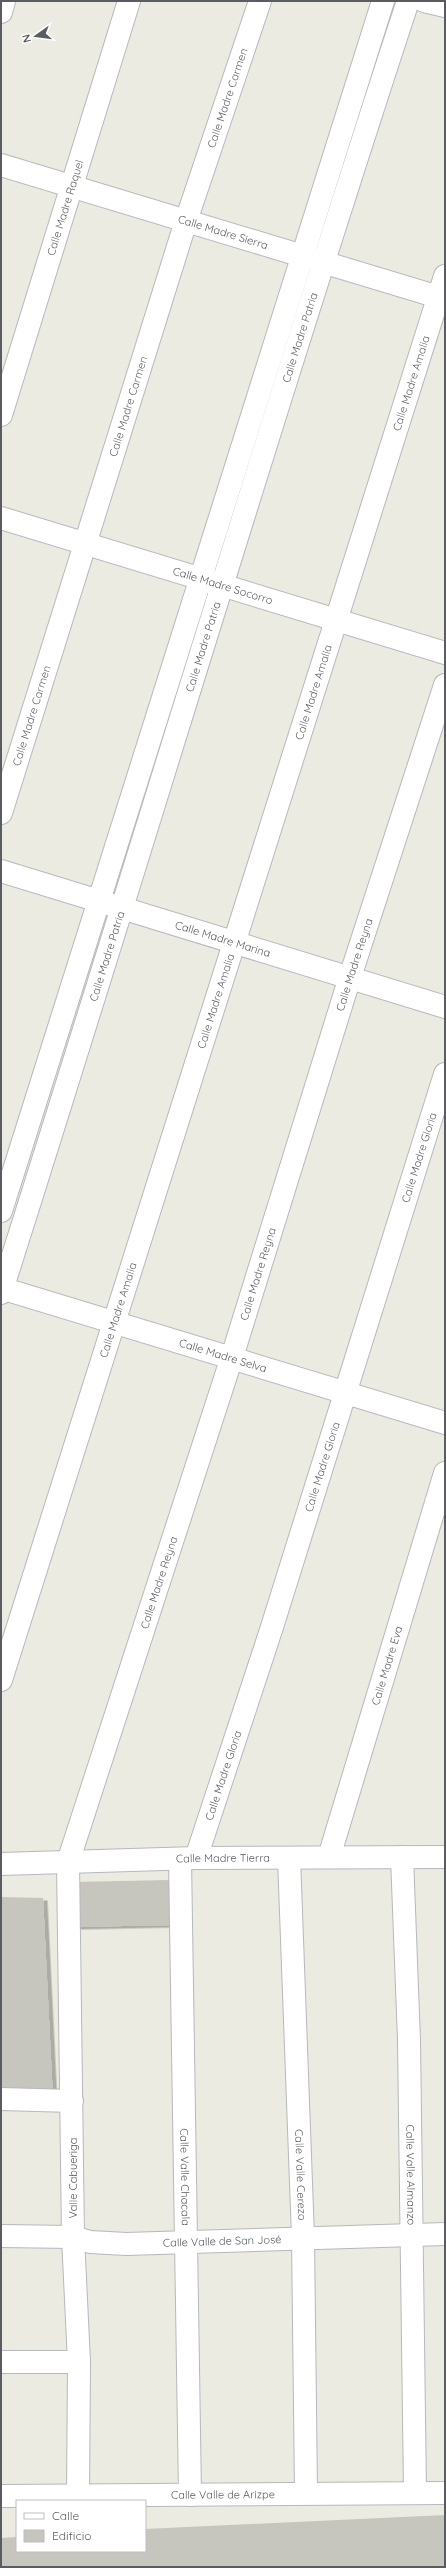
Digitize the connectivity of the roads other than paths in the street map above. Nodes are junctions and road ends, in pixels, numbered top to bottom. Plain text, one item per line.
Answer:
1 (4, 1) edge
2 (129, 1) edge
3 (260, 1) edge
4 (383, 1) edge
5 (408, 1) edge
6 (424, 1) edge
7 (445, 6) edge
8 (1, 12) edge
9 (1, 165) edge
10 (72, 188) junction
11 (186, 221) junction
12 (303, 256) junction
13 (325, 263) junction
14 (445, 276) edge
15 (442, 298) edge
16 (1, 415) edge
17 (1, 518) edge
18 (86, 543) junction
19 (200, 577) junction
20 (222, 585) junction
21 (337, 621) junction
22 (445, 653) edge
23 (445, 685) edge
24 (1, 813) edge
25 (1, 871) edge
26 (98, 900) junction
27 (122, 908) junction
28 (233, 941) junction
29 (350, 977) junction
30 (445, 1007) edge
31 (445, 1074) edge
32 (1, 1211) edge
33 (1, 1290) edge
34 (114, 1321) junction
35 (232, 1358) junction
36 (345, 1392) junction
37 (445, 1423) edge
38 (445, 1473) edge
39 (1, 1680) edge
40 (402, 1856) junction
41 (329, 1857) junction
42 (445, 1857) edge
43 (188, 1858) junction
44 (289, 1858) junction
45 (68, 1862) junction
46 (1, 1864) edge
47 (1, 2099) edge
48 (72, 2101) junction
49 (445, 2234) edge
50 (1, 2236) edge
51 (412, 2236) junction
52 (73, 2237) junction
53 (303, 2237) junction
54 (188, 2242) junction
55 (1, 2362) edge
56 (79, 2362) junction
57 (306, 2492) junction
58 (415, 2492) junction
59 (445, 2493) edge
60 (190, 2494) junction
61 (78, 2495) junction
62 (1, 2496) edge

1 - 8 street
2 - 10 street, Calle Madre Raquel
3 - 11 street, Calle Madre Carmen
4 - 12 street, Calle Madre Patria
5 - 13 street, Calle Madre Patria
6 - 7 street
9 - 10 street, Calle Madre Sierra
10 - 11 street, Calle Madre Sierra
10 - 16 street, Calle Madre Raquel
11 - 12 street, Calle Madre Sierra
11 - 18 street, Calle Madre Carmen
12 - 13 street, Calle Madre Sierra
12 - 19 street, Calle Madre Patria
13 - 15 street, Calle Madre Sierra
13 - 20 street, Calle Madre Patria
14 - 15 street, Calle Madre Amalia
15 - 21 street, Calle Madre Amalia
17 - 18 street, Calle Madre Socorro
18 - 19 street, Calle Madre Socorro
18 - 24 street, Calle Madre Carmen
19 - 20 street, Calle Madre Socorro
19 - 26 street, Calle Madre Patria
20 - 21 street, Calle Madre Socorro
20 - 27 street, Calle Madre Patria
21 - 22 street, Calle Madre Socorro
21 - 28 street, Calle Madre Amalia
23 - 29 street, Calle Madre Reyna
25 - 26 street, Calle Madre Marina
26 - 27 street, Calle Madre Marina
26 - 32 street, Calle Madre Patria
27 - 28 street, Calle Madre Marina
27 - 33 street, Calle Madre Patria
28 - 29 street, Calle Madre Marina
28 - 34 street, Calle Madre Amalia
29 - 30 street, Calle Madre Marina
29 - 35 street, Calle Madre Reyna
31 - 36 street, Calle Madre Gloria
33 - 34 street, Calle Madre Selva
34 - 35 street, Calle Madre Selva
34 - 39 street, Calle Madre Amalia
35 - 36 street, Calle Madre Selva
35 - 45 street, Calle Madre Reyna
36 - 37 street, Calle Madre Selva
36 - 43 street, Calle Madre Gloria
38 - 41 street, Calle Madre Eva
40 - 41 street, Calle Madre Tierra
40 - 42 street, Calle Madre Tierra
40 - 51 street, Calle Valle Almanzo
41 - 44 street, Calle Madre Tierra
43 - 44 street, Calle Madre Tierra
43 - 45 street, Calle Madre Tierra
43 - 54 street, Calle Valle Chacala
44 - 53 street, Calle Valle Cerezo
45 - 46 street, Calle Madre Tierra
45 - 48 street, Valle Cabueriga
47 - 48 street
48 - 52 street, Valle Cabueriga
49 - 51 street, Calle Valle de San José
50 - 52 street, Calle Valle de San José
51 - 53 street, Calle Valle de San José
51 - 58 street, Calle Valle Almanzo
52 - 54 street, Calle Valle de San José
52 - 56 street, Valle Cabueriga
53 - 54 street, Calle Valle de San José
53 - 57 street, Calle Valle Cerezo
54 - 60 street, Calle Valle Chacala
55 - 56 street
56 - 61 street, Valle Cabueriga
57 - 58 street, Calle Valle de Arizpe
57 - 60 street, Calle Valle de Arizpe
58 - 59 street, Calle Valle de Arizpe
60 - 61 street, Calle Valle de Arizpe
61 - 62 street, Calle Valle de Arizpe

